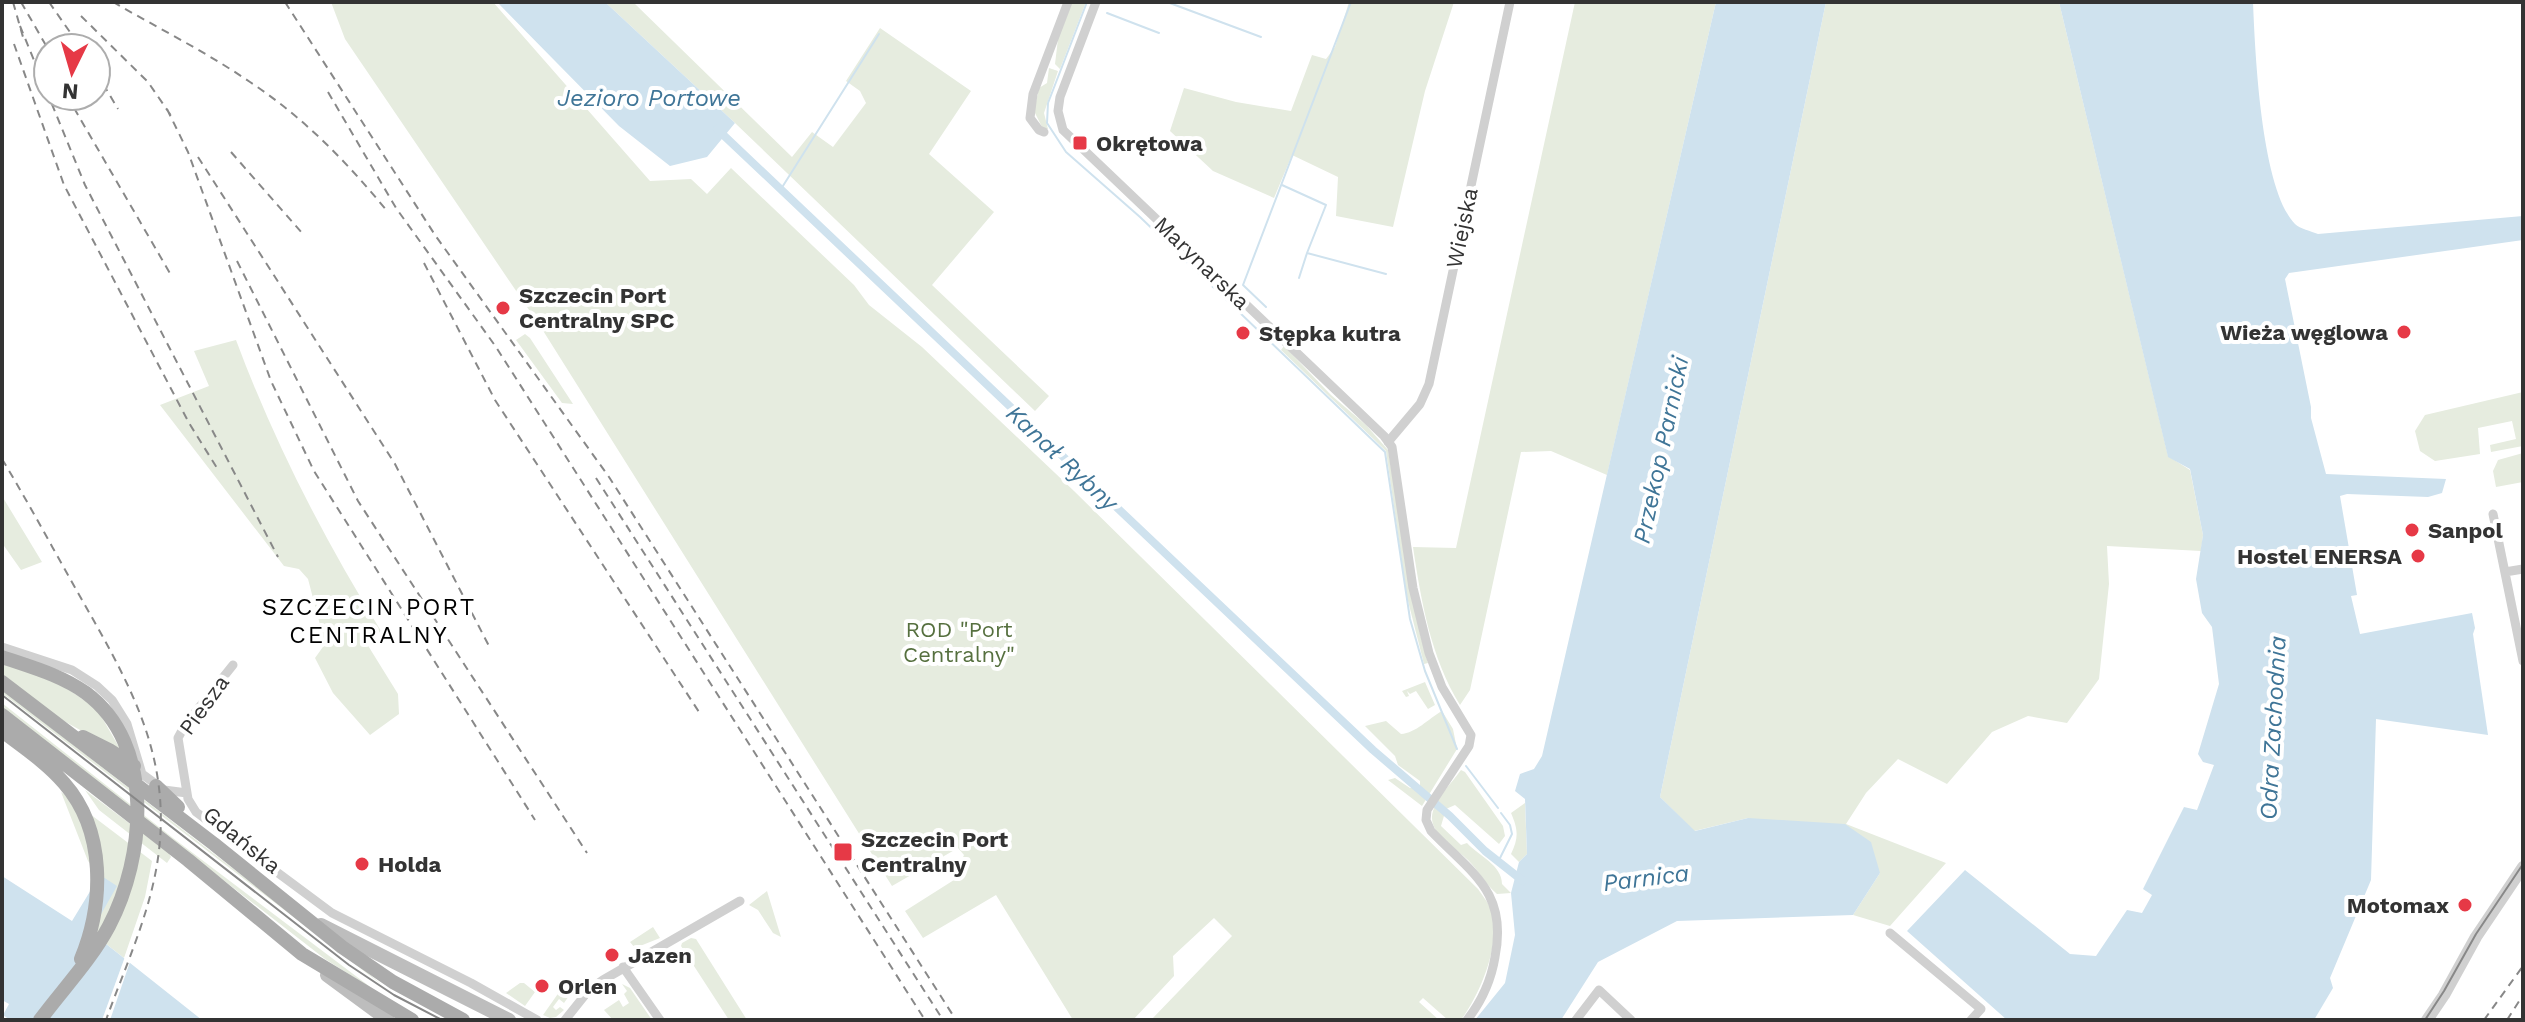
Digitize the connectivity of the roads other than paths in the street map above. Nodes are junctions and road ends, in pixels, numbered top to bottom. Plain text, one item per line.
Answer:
1 (1068, 2) edge
2 (1096, 2) edge
3 (1510, 2) edge
4 (1044, 132) dead end
5 (1388, 442) junction
6 (2493, 514) dead end
7 (2523, 569) edge
8 (2505, 572) junction
9 (2, 647) edge
10 (2, 657) edge
11 (2523, 661) edge
12 (233, 665) dead end
13 (2, 682) edge
14 (2, 715) edge
15 (59, 726) junction
16 (2, 731) edge
17 (140, 772) junction
18 (156, 786) junction
19 (187, 793) junction
20 (214, 844) junction
21 (2523, 867) edge
22 (277, 897) junction
23 (740, 901) dead end
24 (1890, 933) dead end
25 (302, 954) junction
26 (623, 967) junction
27 (72, 978) junction
28 (40, 1020) edge
29 (388, 1020) edge
30 (412, 1020) edge
31 (463, 1020) edge
32 (509, 1020) edge
33 (537, 1020) edge
34 (565, 1020) edge
35 (660, 1020) edge
36 (1467, 1020) edge
37 (1576, 1020) edge
38 (1631, 1020) edge
39 (1971, 1020) edge
40 (2427, 1020) edge

1 - 4 street
2 - 5 street, Marynarska
3 - 5 street, Wiejska
5 - 36 street
6 - 8 street
7 - 8 street
8 - 11 street
9 - 17 street
10 - 27 main road
12 - 19 street, Piesza
13 - 15 main road, Gdańska
14 - 25 main road
15 - 17 main road
15 - 20 main road, Gdańska
16 - 27 main road
17 - 18 street, Gdańska
18 - 19 street, Gdańska
18 - 20 main road
19 - 33 street, Gdańska
20 - 22 main road, Gdańska
21 - 40 street
22 - 31 main road, Gdańska
22 - 32 main road
23 - 26 street
24 - 39 street
25 - 29 main road
25 - 30 main road
26 - 34 street
26 - 35 street
27 - 28 main road
37 - 38 street

